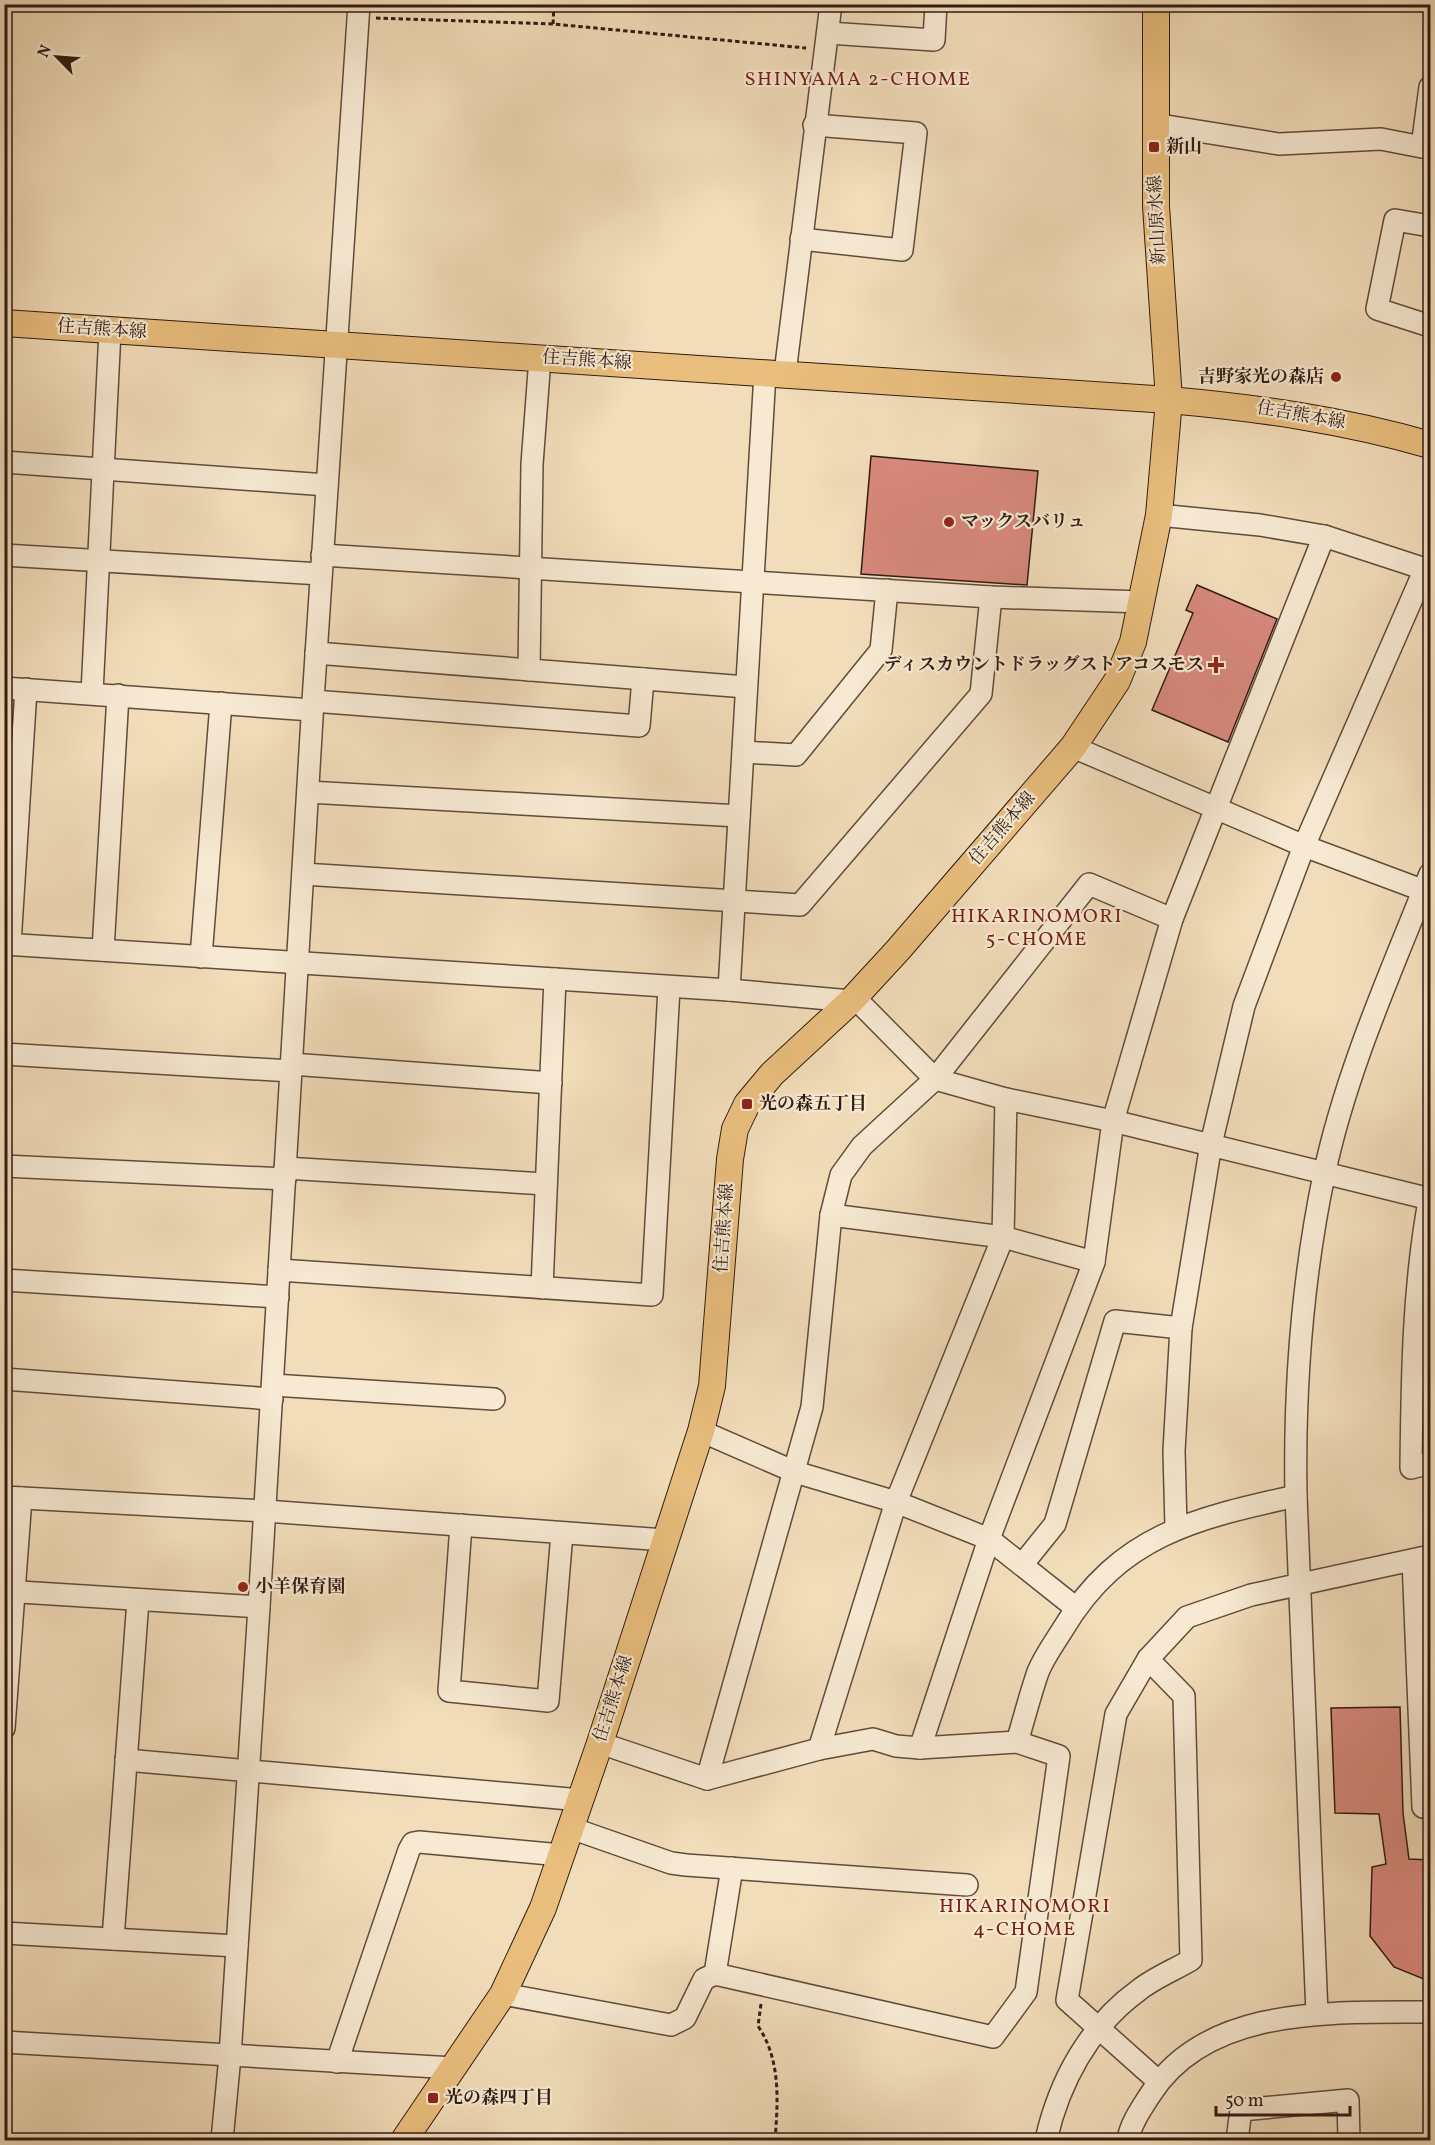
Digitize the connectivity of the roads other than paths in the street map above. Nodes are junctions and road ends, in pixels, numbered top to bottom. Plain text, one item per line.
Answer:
1 (831, 4) edge
2 (936, 4) edge
3 (1156, 4) edge
4 (358, 11) edge
5 (827, 41) junction
6 (1431, 87) edge
7 (1154, 124) junction
8 (814, 125) junction
9 (1431, 226) edge
10 (801, 239) junction
11 (4, 323) edge
12 (1431, 326) edge
13 (110, 331) junction
14 (337, 345) junction
15 (540, 358) junction
16 (775, 373) junction
17 (1169, 400) junction
18 (1431, 445) edge
19 (4, 462) edge
20 (104, 468) junction
21 (327, 485) junction
22 (1159, 515) junction
23 (1323, 536) junction
24 (4, 555) edge
25 (99, 562) junction
26 (321, 564) junction
27 (529, 568) junction
28 (752, 581) junction
29 (887, 590) junction
30 (991, 597) junction
31 (1142, 602) junction
32 (316, 653) junction
33 (529, 670) junction
34 (643, 679) junction
35 (746, 687) junction
36 (4, 688) edge
37 (26, 689) junction
38 (92, 693) junction
39 (118, 695) junction
40 (221, 703) junction
41 (312, 705) junction
42 (1073, 747) junction
43 (742, 752) junction
44 (308, 792) junction
45 (1214, 808) junction
46 (739, 816) junction
47 (1304, 846) junction
48 (303, 874) junction
49 (1428, 886) edge
50 (734, 901) junction
51 (1172, 919) junction
52 (7, 944) edge
53 (103, 950) junction
54 (201, 957) junction
55 (297, 963) junction
56 (555, 979) junction
57 (669, 988) junction
58 (729, 990) junction
59 (853, 999) junction
60 (4, 1054) edge
61 (291, 1068) junction
62 (935, 1079) junction
63 (551, 1083) junction
64 (1006, 1099) junction
65 (1113, 1121) junction
66 (1211, 1144) junction
67 (4, 1166) edge
68 (1325, 1173) junction
69 (285, 1174) junction
70 (546, 1184) junction
71 (1430, 1198) edge
72 (831, 1215) junction
73 (1004, 1237) junction
74 (1094, 1262) junction
75 (279, 1270) junction
76 (4, 1280) edge
77 (542, 1288) junction
78 (278, 1297) junction
79 (1181, 1328) junction
80 (4, 1379) edge
81 (272, 1392) junction
82 (494, 1399) dead end
83 (701, 1431) junction
84 (1431, 1463) edge
85 (795, 1472) junction
86 (1296, 1496) junction
87 (13, 1497) edge
88 (896, 1502) junction
89 (265, 1510) junction
90 (461, 1525) junction
91 (1176, 1527) junction
92 (562, 1533) junction
93 (989, 1539) junction
94 (665, 1540) junction
95 (1422, 1558) edge
96 (1022, 1565) junction
97 (1300, 1585) junction
98 (9, 1592) edge
99 (138, 1600) junction
100 (259, 1607) junction
101 (1076, 1608) junction
102 (1148, 1659) junction
103 (4, 1728) edge
104 (1017, 1742) junction
105 (600, 1743) junction
106 (920, 1748) junction
107 (819, 1749) junction
108 (126, 1760) junction
109 (248, 1771) junction
110 (707, 1779) junction
111 (580, 1800) junction
112 (1431, 1807) edge
113 (571, 1828) junction
114 (561, 1855) junction
115 (732, 1868) junction
116 (967, 1885) dead end
117 (4, 1933) edge
118 (113, 1939) junction
119 (237, 1946) junction
120 (715, 1974) junction
121 (503, 1994) junction
122 (1431, 2012) edge
123 (1317, 2014) junction
124 (1098, 2029) junction
125 (4, 2042) edge
126 (230, 2056) junction
127 (337, 2062) junction
128 (454, 2068) junction
129 (1158, 2081) junction
130 (222, 2140) edge
131 (404, 2140) edge
132 (1046, 2140) edge
133 (1128, 2140) edge
134 (1237, 2140) edge
135 (1349, 2140) edge

1 - 5 street
2 - 5 street
3 - 7 main road, 新山原水線
4 - 14 street
5 - 8 street
6 - 7 street
7 - 17 main road, 新山原水線
8 - 10 street
8 - 10 street
9 - 12 street
10 - 16 street
11 - 13 main road, 住吉熊本線
13 - 14 main road, 住吉熊本線
13 - 20 street
14 - 15 main road, 住吉熊本線
14 - 21 street
15 - 16 main road, 住吉熊本線
15 - 27 street
16 - 17 main road, 住吉熊本線
16 - 28 street
17 - 18 main road, 住吉熊本線
17 - 22 main road, 住吉熊本線
19 - 20 street
20 - 21 street
20 - 25 street
21 - 26 street
22 - 23 street
22 - 31 main road, 住吉熊本線
23 - 45 street
23 - 47 street
24 - 25 street
25 - 26 street
25 - 38 street
26 - 27 street
26 - 32 street
27 - 28 street
27 - 33 street
28 - 29 street
28 - 35 street
29 - 30 street
29 - 43 street
30 - 31 street
30 - 50 street
31 - 42 main road, 住吉熊本線
32 - 33 street
32 - 41 street
33 - 34 street
34 - 35 street
34 - 41 street
35 - 43 street
36 - 37 street
37 - 38 street
37 - 52 street
38 - 39 street
39 - 40 street
39 - 53 street
40 - 41 street
40 - 54 street
41 - 44 street
42 - 45 street
42 - 59 main road, 住吉熊本線
43 - 46 street
44 - 46 street
44 - 48 street
45 - 47 street
45 - 51 street
46 - 50 street
47 - 49 street
47 - 66 street
48 - 50 street
48 - 55 street
49 - 68 street
50 - 58 street
51 - 62 street
51 - 65 street
52 - 53 street
53 - 54 street
54 - 55 street
55 - 56 street
55 - 61 street
56 - 57 street
56 - 63 street
57 - 58 street
57 - 77 street
58 - 59 street
59 - 62 street
59 - 83 main road, 住吉熊本線
60 - 61 street
61 - 63 street
61 - 69 street
62 - 64 street
62 - 72 street
63 - 70 street
64 - 65 street
64 - 73 street
65 - 66 street
65 - 74 street
66 - 68 street
66 - 79 street
67 - 69 street
68 - 71 street
68 - 86 street
69 - 70 street
69 - 75 street
70 - 77 street
71 - 84 street
72 - 73 street
72 - 85 street
73 - 74 street
73 - 88 street
74 - 93 street
75 - 77 street
75 - 78 street
76 - 78 street
78 - 81 street
79 - 91 street
79 - 96 street
80 - 81 street
81 - 82 street
81 - 89 street
83 - 85 street
83 - 94 main road, 住吉熊本線
85 - 88 street
85 - 110 street
86 - 91 street
86 - 97 street
87 - 89 street
87 - 98 street
88 - 93 street
88 - 107 street
89 - 90 street
89 - 100 street
90 - 92 street
90 - 92 street
91 - 101 street
92 - 94 street
93 - 96 street
93 - 106 street
94 - 105 main road, 住吉熊本線
95 - 97 street
95 - 112 street
96 - 101 street
97 - 102 street
97 - 123 street
98 - 99 street
98 - 103 street
99 - 100 street
99 - 108 street
100 - 109 street
101 - 104 street
102 - 124 street
102 - 124 street
104 - 106 street
104 - 120 street
105 - 110 street
105 - 111 main road, 住吉熊本線
106 - 107 street
107 - 110 street
108 - 109 street
108 - 118 street
109 - 111 street
109 - 119 street
111 - 113 main road, 住吉熊本線
113 - 114 main road, 住吉熊本線
113 - 115 street
114 - 121 main road, 住吉熊本線
114 - 127 street
115 - 116 street
115 - 120 street
117 - 118 street
118 - 119 street
119 - 126 street
120 - 121 street
121 - 128 main road, 住吉熊本線
122 - 123 street
123 - 129 street
124 - 129 street
124 - 132 street
125 - 126 street
126 - 127 street
126 - 130 street
127 - 128 street
128 - 131 main road, 住吉熊本線
129 - 133 street
134 - 135 street

